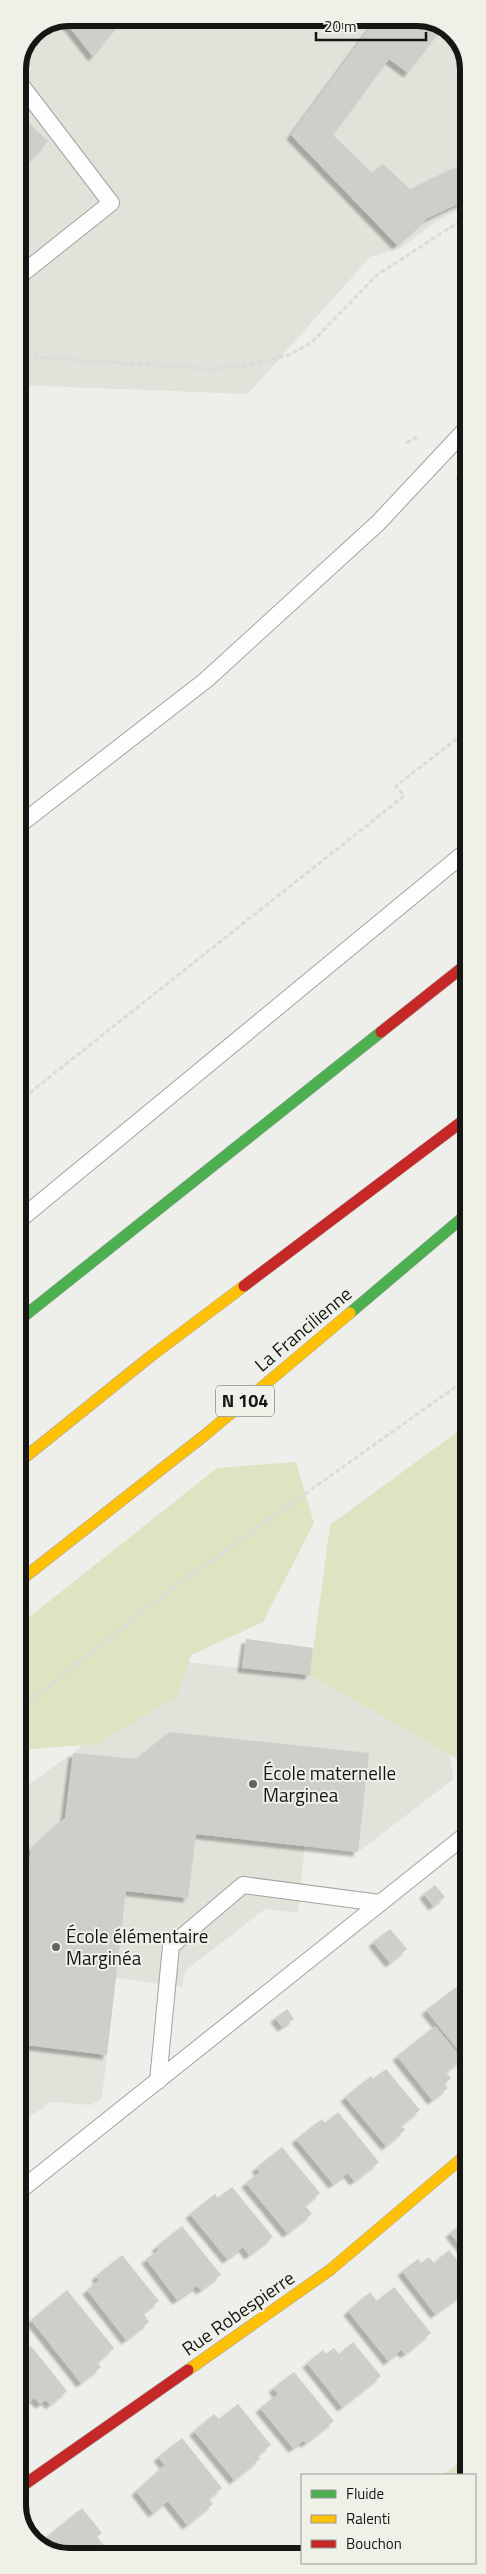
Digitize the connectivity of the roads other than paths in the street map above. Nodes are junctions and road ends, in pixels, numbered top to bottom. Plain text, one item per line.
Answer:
1 (26, 92) edge
2 (26, 271) edge
3 (459, 436) edge
4 (26, 820) edge
5 (459, 857) edge
6 (459, 970) edge
7 (459, 1123) edge
8 (26, 1214) edge
9 (459, 1220) edge
10 (27, 1314) edge
11 (27, 1456) edge
12 (27, 1575) edge
13 (460, 1840) edge
14 (380, 1903) junction
15 (158, 2081) junction
16 (460, 2160) edge
17 (27, 2185) edge
18 (27, 2483) edge

1 - 2 lane
3 - 4 lane
5 - 8 lane
6 - 10 main road
7 - 11 main road
9 - 12 main road, La Francilienne / N 104
13 - 14 lane
14 - 15 lane
14 - 15 lane
15 - 17 lane
16 - 18 main road, Rue Robespierre

